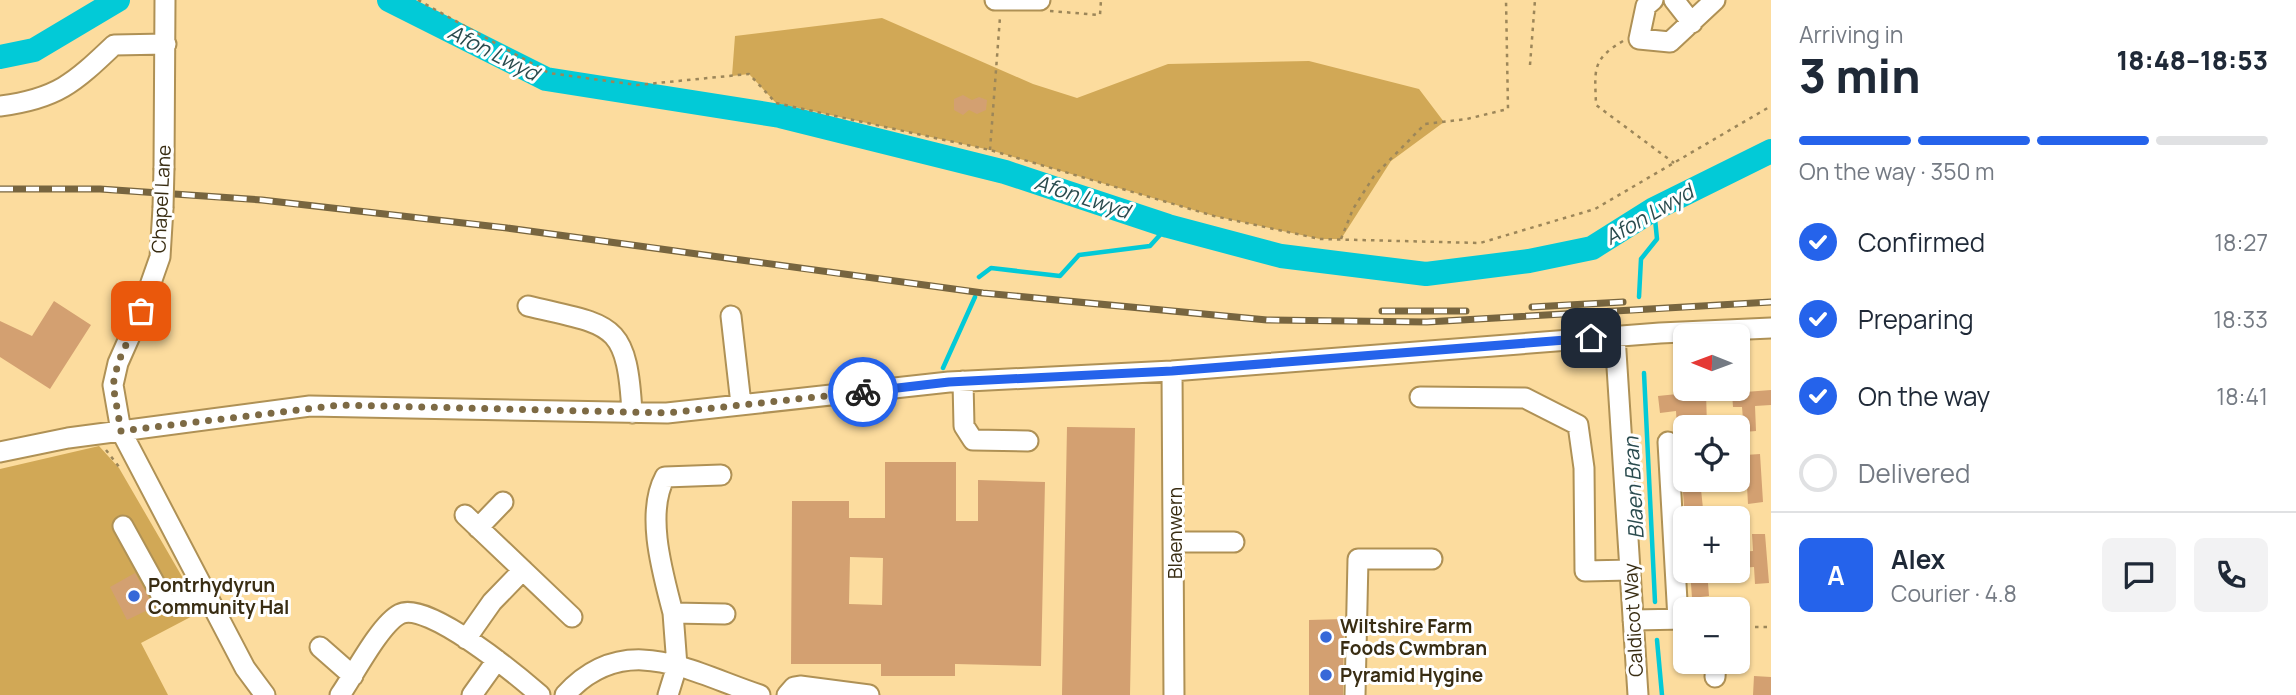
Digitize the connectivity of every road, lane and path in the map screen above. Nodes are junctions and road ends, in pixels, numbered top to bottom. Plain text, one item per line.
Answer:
1 (165, 0) edge
2 (418, 0) edge
3 (995, 0) edge
4 (1002, 0) edge
5 (1101, 0) edge
6 (1506, 0) edge
7 (1535, 0) edge
8 (1653, 0) edge
9 (1674, 0) edge
10 (1715, 0) edge
11 (1040, 1) edge
12 (1692, 23) junction
13 (1639, 38) junction
14 (166, 44) junction
15 (1530, 65) dead end
16 (0, 106) edge
17 (1771, 106) edge
18 (990, 150) junction
19 (1674, 163) junction
20 (1340, 239) junction
21 (528, 306) dead end
22 (731, 316) dead end
23 (1771, 328) edge
24 (1615, 336) junction
25 (1172, 371) junction
26 (962, 381) junction
27 (1420, 397) dead end
28 (741, 404) junction
29 (632, 413) junction
30 (121, 431) junction
31 (1028, 441) dead end
32 (1668, 442) dead end
33 (99, 446) dead end
34 (0, 452) edge
35 (136, 460) junction
36 (721, 475) dead end
37 (503, 502) dead end
38 (123, 526) dead end
39 (1175, 541) junction
40 (1234, 542) dead end
41 (1432, 559) dead end
42 (523, 570) junction
43 (1630, 570) junction
44 (207, 591) junction
45 (1680, 597) edge
46 (673, 613) junction
47 (725, 614) dead end
48 (572, 617) dead end
49 (1673, 619) edge
50 (1633, 620) junction
51 (1750, 627) edge
52 (1771, 627) edge
53 (466, 639) junction
54 (320, 647) dead end
55 (497, 660) junction
56 (677, 666) junction
57 (353, 676) junction
58 (265, 695) edge
59 (340, 695) edge
60 (472, 695) edge
61 (540, 695) edge
62 (565, 695) edge
63 (668, 695) edge
64 (760, 695) edge
65 (786, 695) edge
66 (869, 695) edge
67 (1174, 695) edge
68 (1355, 695) edge
69 (1638, 695) edge

1 - 14 street, Chapel Lane
2 - 18 path
3 - 4 street
4 - 11 street
4 - 18 path
5 - 11 path
6 - 20 path
7 - 15 path
8 - 13 street
9 - 12 street
10 - 12 street
12 - 13 street
13 - 19 path
14 - 16 street
14 - 30 street, Chapel Lane, bridge
17 - 19 path
18 - 20 path
19 - 20 path
21 - 29 street
22 - 28 street
23 - 24 street
24 - 25 street
24 - 43 street, Caldicot Way
25 - 26 street
25 - 39 street, Blaenwern
26 - 28 street
26 - 31 street
27 - 43 street
28 - 29 street
29 - 30 street
30 - 34 street
30 - 35 street, Chapel Lane
32 - 45 street
33 - 35 path
35 - 44 street, Chapel Lane
36 - 46 street
37 - 42 street
38 - 44 street
39 - 40 street
39 - 67 street, Blaenwern
41 - 68 street
42 - 48 street
42 - 53 street
43 - 50 street, Caldicot Way
44 - 58 street, Chapel Lane
46 - 47 street
46 - 56 street
49 - 50 street
50 - 69 street, Caldicot Way
51 - 52 path
53 - 55 street
53 - 57 street
54 - 57 street
55 - 60 street
55 - 61 street
56 - 62 street
56 - 63 street
56 - 64 street
57 - 59 street
65 - 66 street

